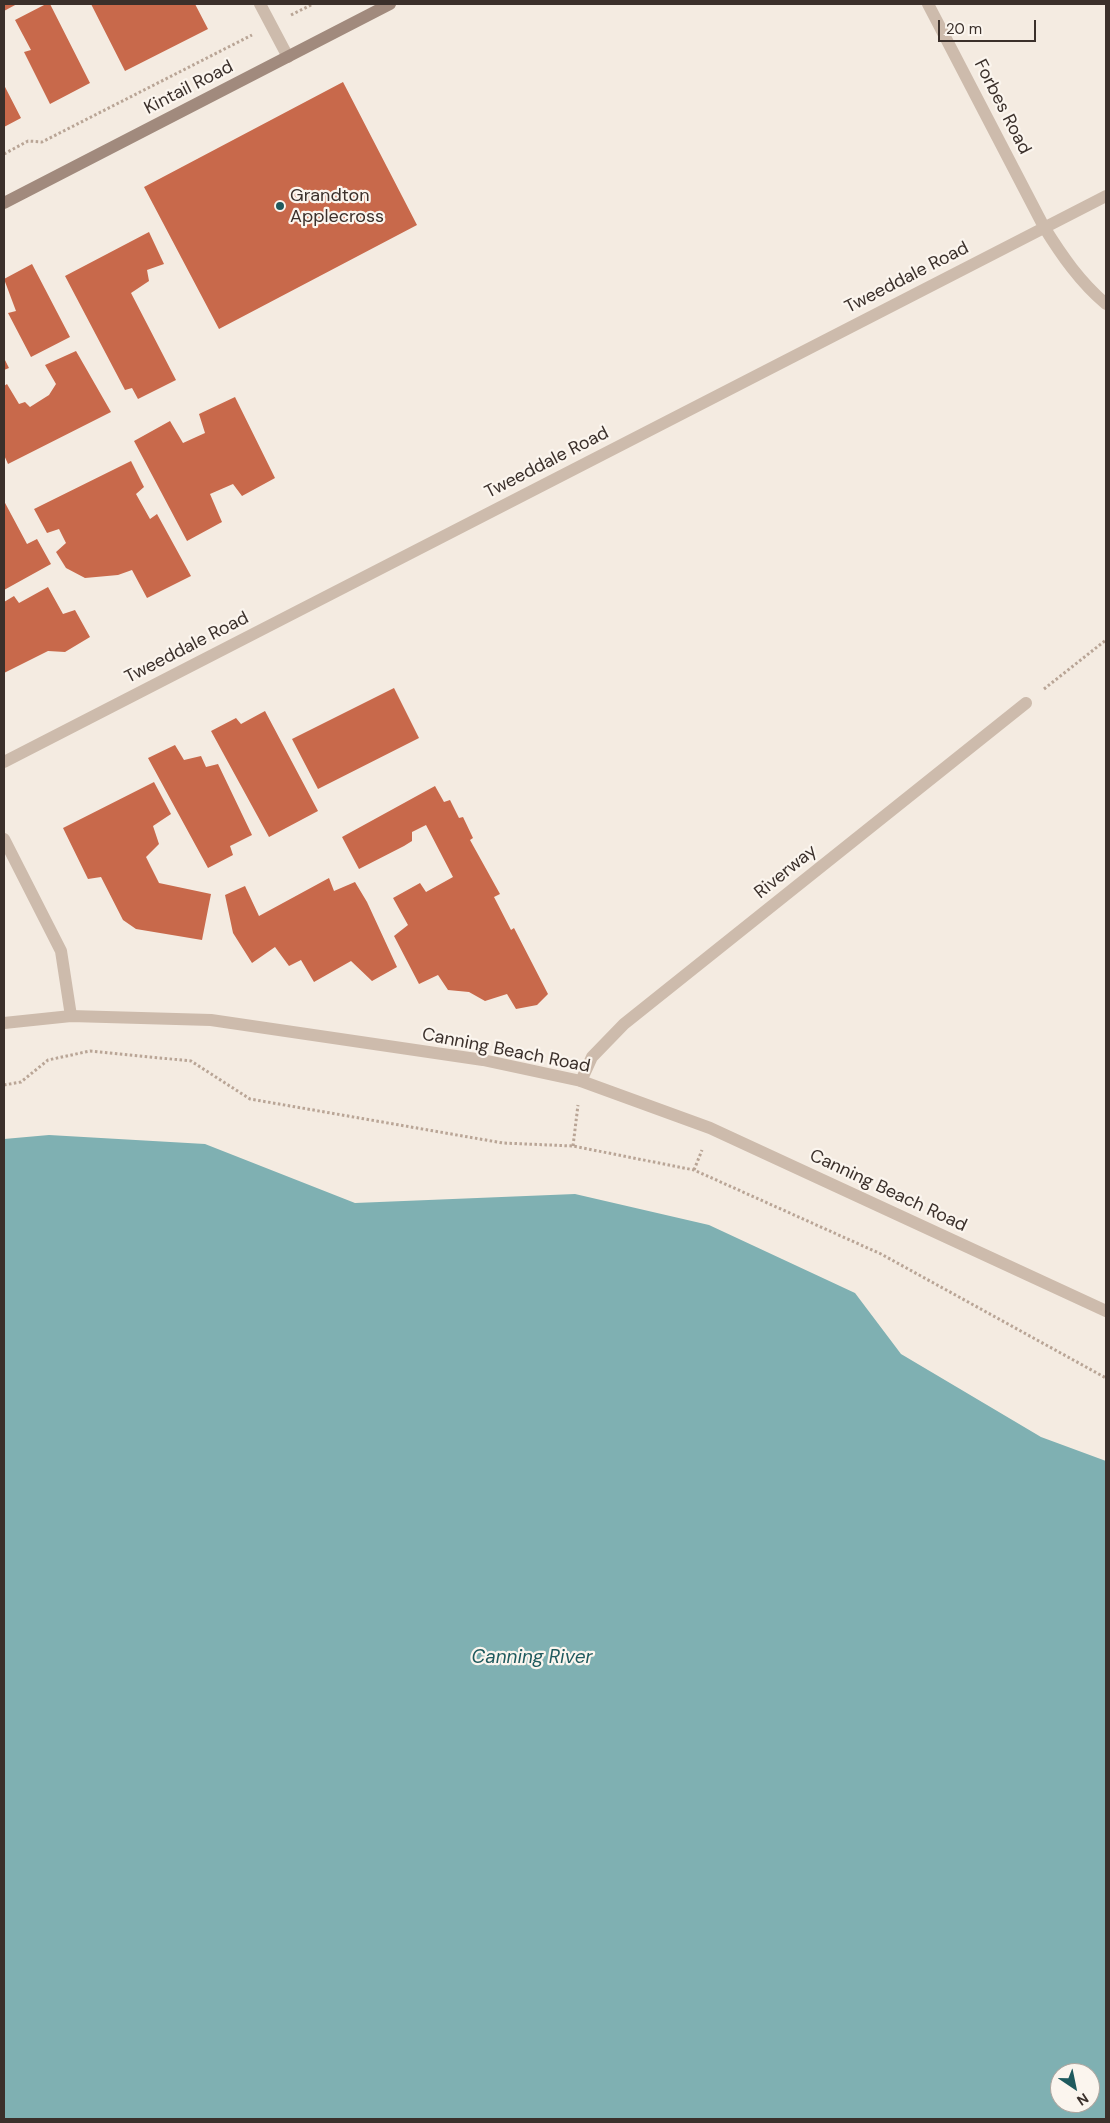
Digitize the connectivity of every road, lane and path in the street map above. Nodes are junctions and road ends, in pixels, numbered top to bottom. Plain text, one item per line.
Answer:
1 (260, 4) edge
2 (311, 4) edge
3 (390, 4) edge
4 (928, 4) edge
5 (271, 25) junction
6 (288, 57) junction
7 (4, 154) edge
8 (1106, 196) edge
9 (4, 203) edge
10 (1044, 227) junction
11 (1106, 304) edge
12 (1106, 640) edge
13 (1026, 703) joint
14 (4, 762) edge
15 (4, 839) edge
16 (72, 1016) junction
17 (4, 1023) edge
18 (581, 1081) junction
19 (4, 1085) edge
20 (573, 1146) junction
21 (1106, 1311) edge
22 (1106, 1378) edge

1 - 5 street
2 - 5 path
3 - 6 main road, Kintail Road
4 - 10 street, Forbes Road
5 - 6 street
5 - 7 path
6 - 9 main road, Kintail Road
8 - 10 street, Tweeddale Road
10 - 11 street, Forbes Road
10 - 14 street, Tweeddale Road
12 - 13 path
13 - 18 street, Riverway
15 - 16 street
16 - 17 street, Canning Beach Road
16 - 18 street, Canning Beach Road
18 - 20 path
18 - 21 street, Canning Beach Road
19 - 20 path
20 - 22 path

